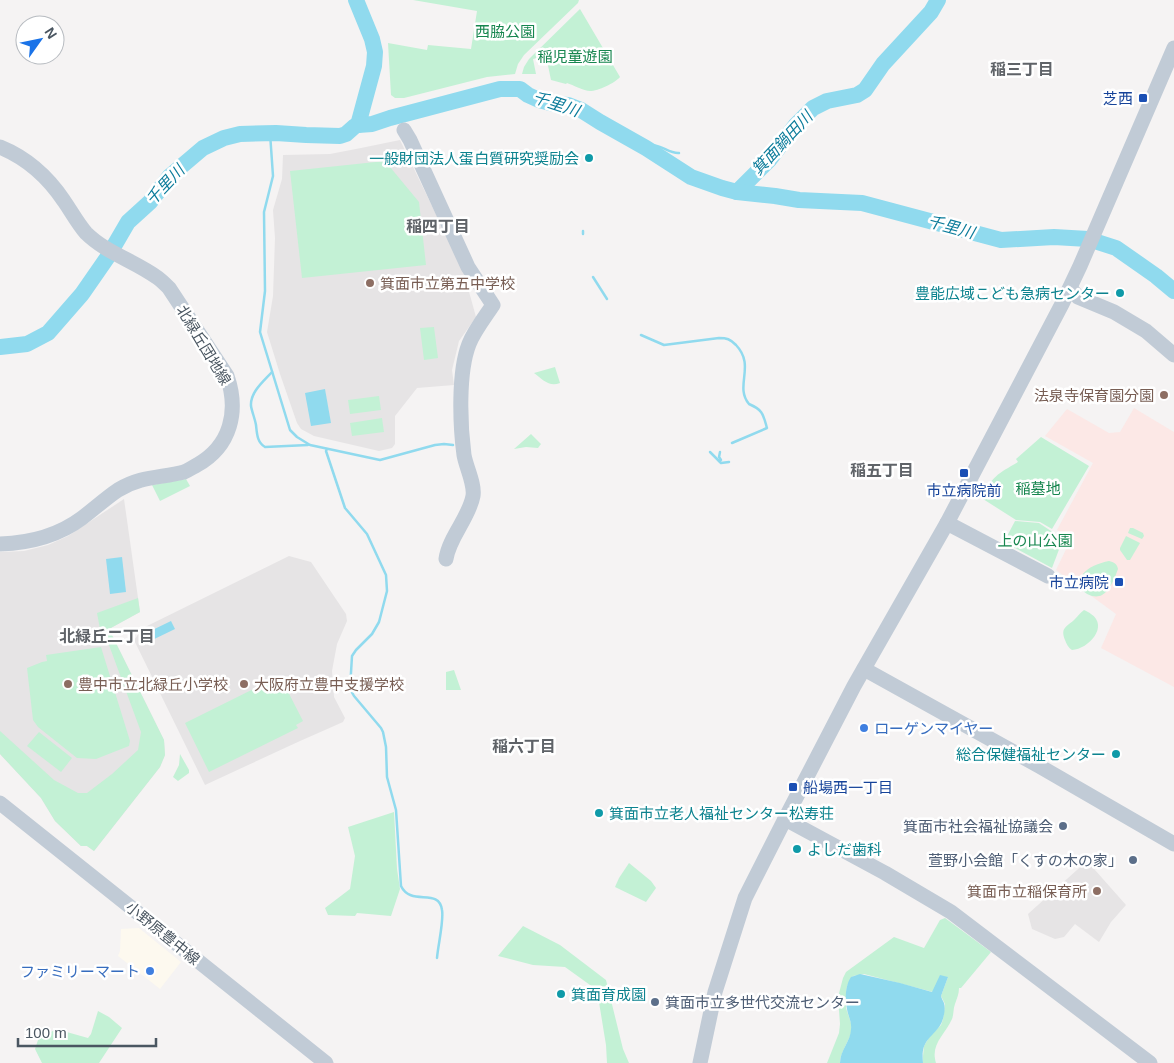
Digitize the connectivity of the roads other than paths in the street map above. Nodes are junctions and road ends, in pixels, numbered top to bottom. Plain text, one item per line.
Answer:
1 (1174, 48) edge
2 (404, 130) dead end
3 (0, 147) edge
4 (1070, 288) junction
5 (1174, 355) edge
6 (947, 523) junction
7 (0, 544) edge
8 (446, 559) dead end
9 (1048, 576) dead end
10 (864, 669) junction
11 (0, 803) edge
12 (785, 819) junction
13 (1172, 837) edge
14 (326, 1063) edge
15 (700, 1063) edge
16 (1150, 1063) edge

1 - 4 street
2 - 8 street
3 - 7 street, 北緑丘団地線
4 - 5 street
4 - 6 street
6 - 9 street
6 - 10 street
10 - 12 street
10 - 13 street
11 - 14 street, 小野原豊中線
12 - 15 street
12 - 16 street

